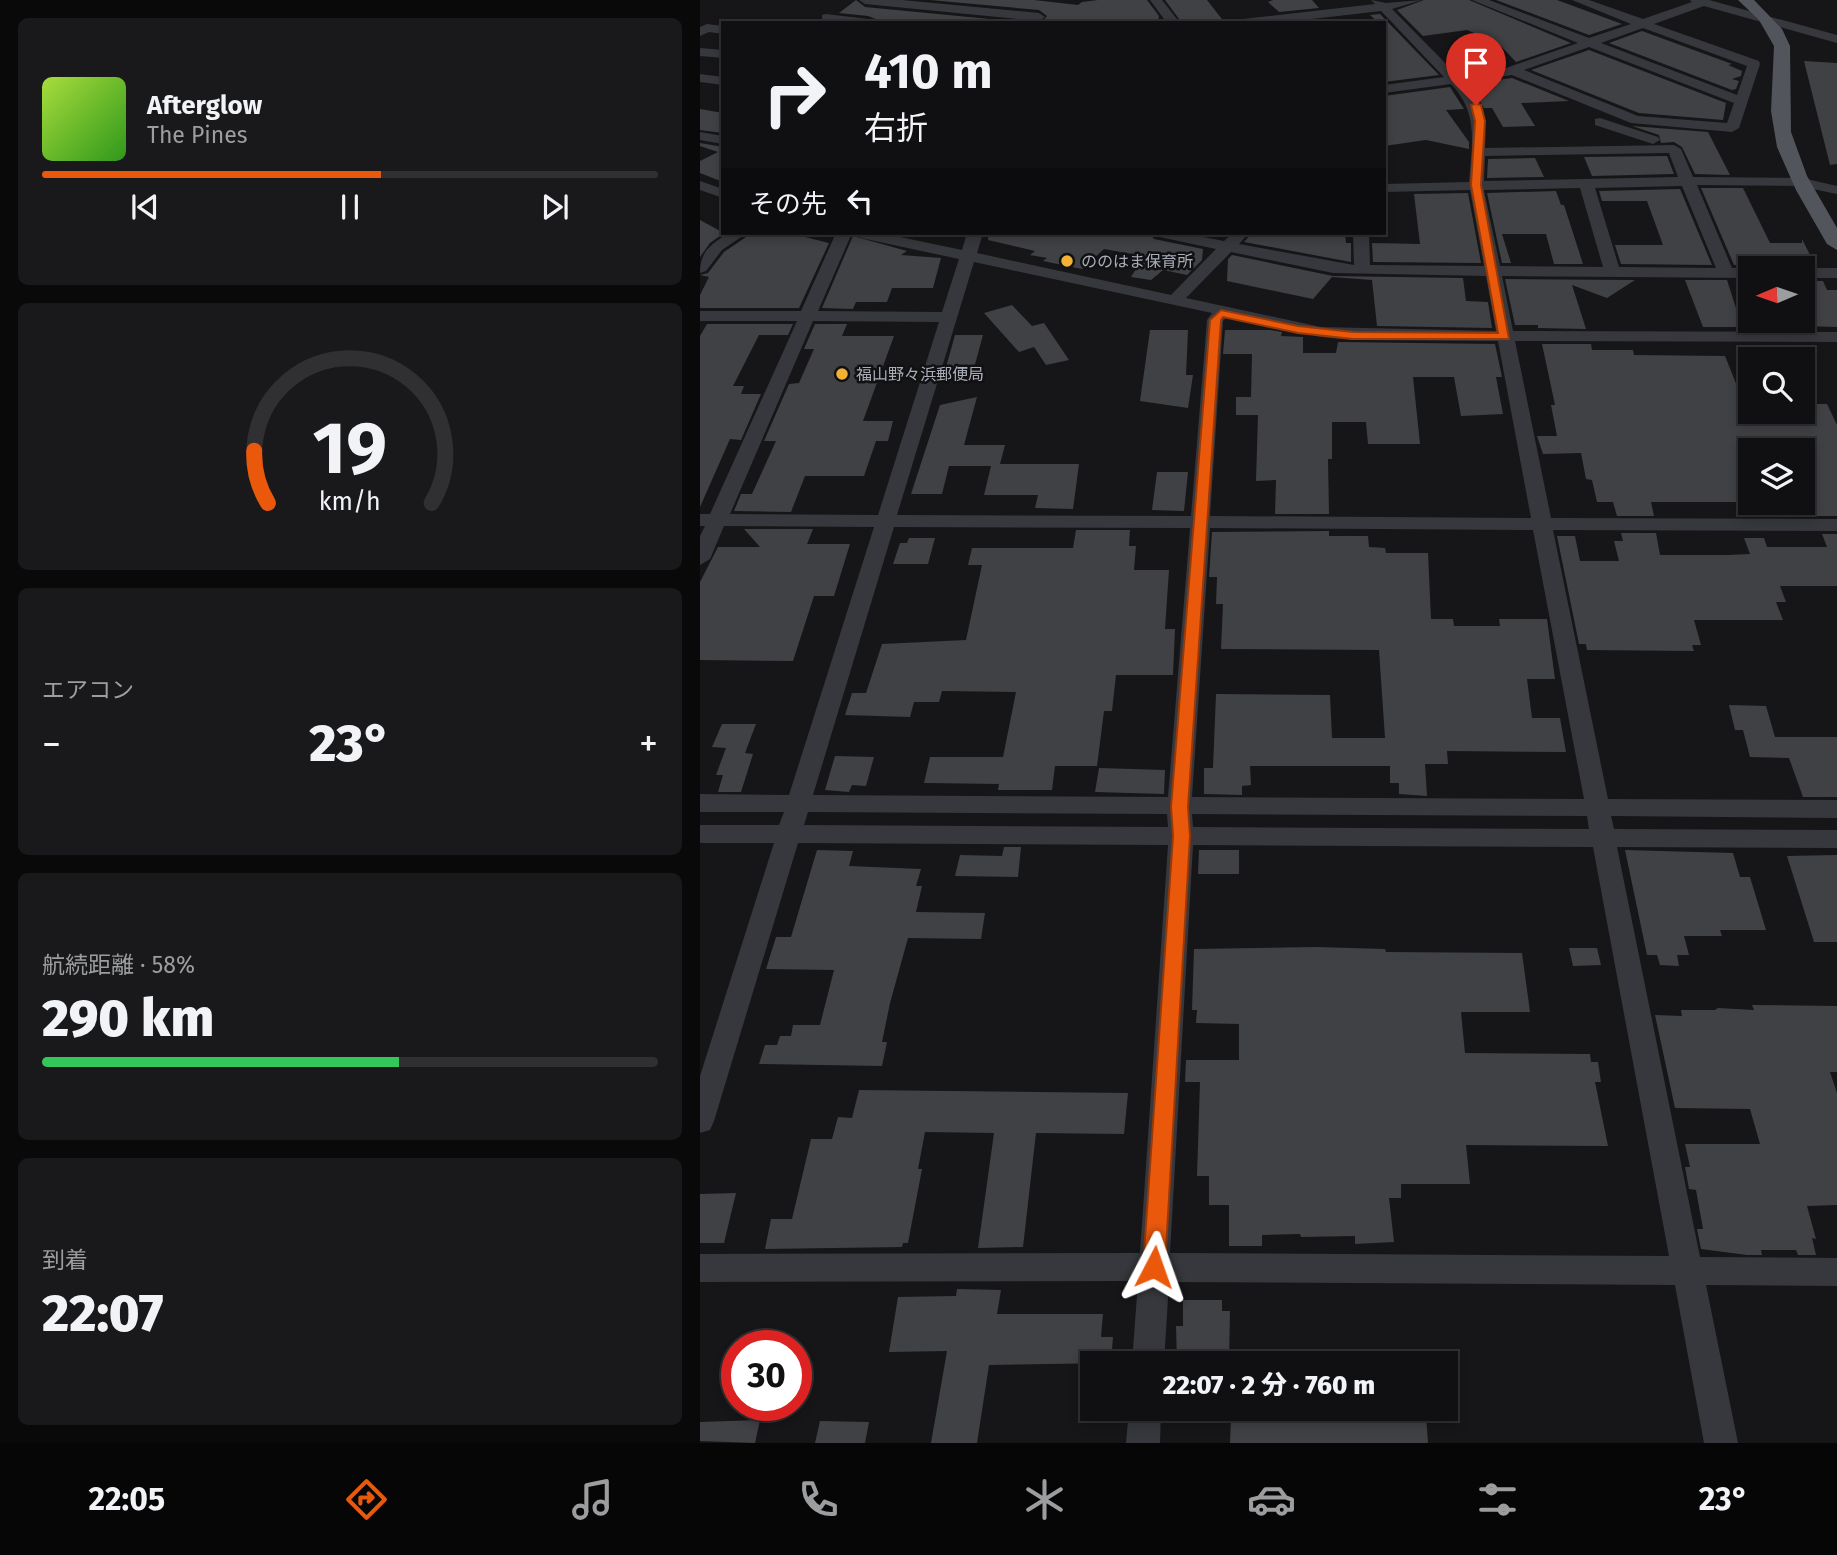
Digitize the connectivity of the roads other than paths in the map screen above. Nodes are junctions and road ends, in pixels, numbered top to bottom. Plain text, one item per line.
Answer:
1 (865, 0) edge
2 (1045, 0) edge
3 (1156, 0) edge
4 (1416, 0) edge
5 (1478, 0) edge
6 (1578, 0) edge
7 (1745, 0) edge
8 (1700, 1) edge
9 (1380, 3) edge
10 (842, 6) dead end
11 (1277, 17) edge
12 (823, 20) edge
13 (1038, 20) edge
14 (1172, 21) edge
15 (1254, 21) edge
16 (1771, 22) junction
17 (1643, 24) junction
18 (721, 30) edge
19 (700, 32) edge
20 (1837, 39) edge
21 (1589, 43) junction
22 (700, 51) edge
23 (721, 54) edge
24 (1514, 71) junction
25 (700, 78) edge
26 (1456, 80) junction
27 (721, 81) edge
28 (1386, 89) edge
29 (1741, 101) junction
30 (1600, 122) dead end
31 (700, 135) edge
32 (721, 140) edge
33 (1670, 148) junction
34 (1479, 152) junction
35 (1688, 181) junction
36 (1586, 182) junction
37 (1803, 184) junction
38 (700, 185) edge
39 (1476, 185) junction
40 (1386, 188) edge
41 (1837, 190) edge
42 (721, 193) edge
43 (735, 235) edge
44 (843, 235) edge
45 (870, 235) edge
46 (974, 235) edge
47 (1170, 235) edge
48 (1239, 235) edge
49 (1361, 235) edge
50 (700, 241) edge
51 (1837, 244) edge
52 (1227, 247) junction
53 (705, 257) edge
54 (968, 257) junction
55 (1362, 271) junction
56 (1492, 271) junction
57 (1612, 272) junction
58 (1726, 273) junction
59 (1738, 273) edge
60 (1815, 273) edge
61 (1837, 273) edge
62 (1175, 300) junction
63 (1221, 313) junction
64 (700, 316) edge
65 (806, 316) junction
66 (948, 317) junction
67 (1504, 336) junction
68 (1837, 337) edge
69 (708, 520) edge
70 (887, 520) junction
71 (1200, 522) junction
72 (1542, 523) junction
73 (1837, 525) edge
74 (700, 559) edge
75 (700, 803) edge
76 (797, 804) junction
77 (1179, 807) junction
78 (1596, 807) junction
79 (1837, 809) edge
80 (700, 834) edge
81 (786, 835) junction
82 (1181, 836) junction
83 (1603, 839) junction
84 (1837, 839) edge
85 (700, 1121) edge
86 (1154, 1267) junction
87 (700, 1268) edge
88 (1687, 1271) junction
89 (1837, 1272) edge
90 (1149, 1351) edge
91 (1144, 1421) edge
92 (1143, 1443) edge
93 (1721, 1443) edge

1 - 13 street
2 - 13 street
3 - 14 street
4 - 9 street
5 - 21 street
6 - 17 street
7 - 16 main road
8 - 16 street
8 - 17 street
9 - 11 street
9 - 26 street
10 - 12 street
11 - 15 street
16 - 20 street
16 - 37 main road
17 - 21 street
17 - 29 street
18 - 19 street
21 - 24 street
21 - 29 street
22 - 23 street
24 - 26 street
24 - 29 street
25 - 27 street
26 - 28 street
26 - 34 street
30 - 33 street
31 - 32 street
33 - 34 street
33 - 35 street
34 - 39 street
35 - 36 street
35 - 37 street
35 - 58 street
36 - 39 street
36 - 57 street
37 - 41 street
37 - 51 main road
38 - 42 street
39 - 40 street
39 - 56 street
43 - 53 street
44 - 65 street
45 - 54 street
46 - 54 street
47 - 52 street
48 - 52 street
49 - 55 street
50 - 53 street
52 - 55 street
52 - 62 street
54 - 62 street
54 - 66 street
55 - 56 street
56 - 57 street
56 - 67 street
57 - 58 street
58 - 59 street
60 - 61 street
62 - 63 street
63 - 67 street
63 - 71 street
64 - 65 street
65 - 66 street
65 - 69 street
66 - 70 street
67 - 68 street
67 - 72 street
69 - 70 street
69 - 74 street
70 - 71 street
70 - 76 street
71 - 72 street
71 - 77 street
72 - 73 street
72 - 78 street
75 - 76 street
76 - 77 street
76 - 81 street
77 - 78 street
77 - 82 street
78 - 79 street
78 - 83 street
80 - 81 street
81 - 82 street
81 - 85 street
82 - 83 street
82 - 86 street
83 - 84 street
83 - 88 street
86 - 87 street
86 - 88 street
86 - 90 street
88 - 89 street
88 - 93 street
91 - 92 street

